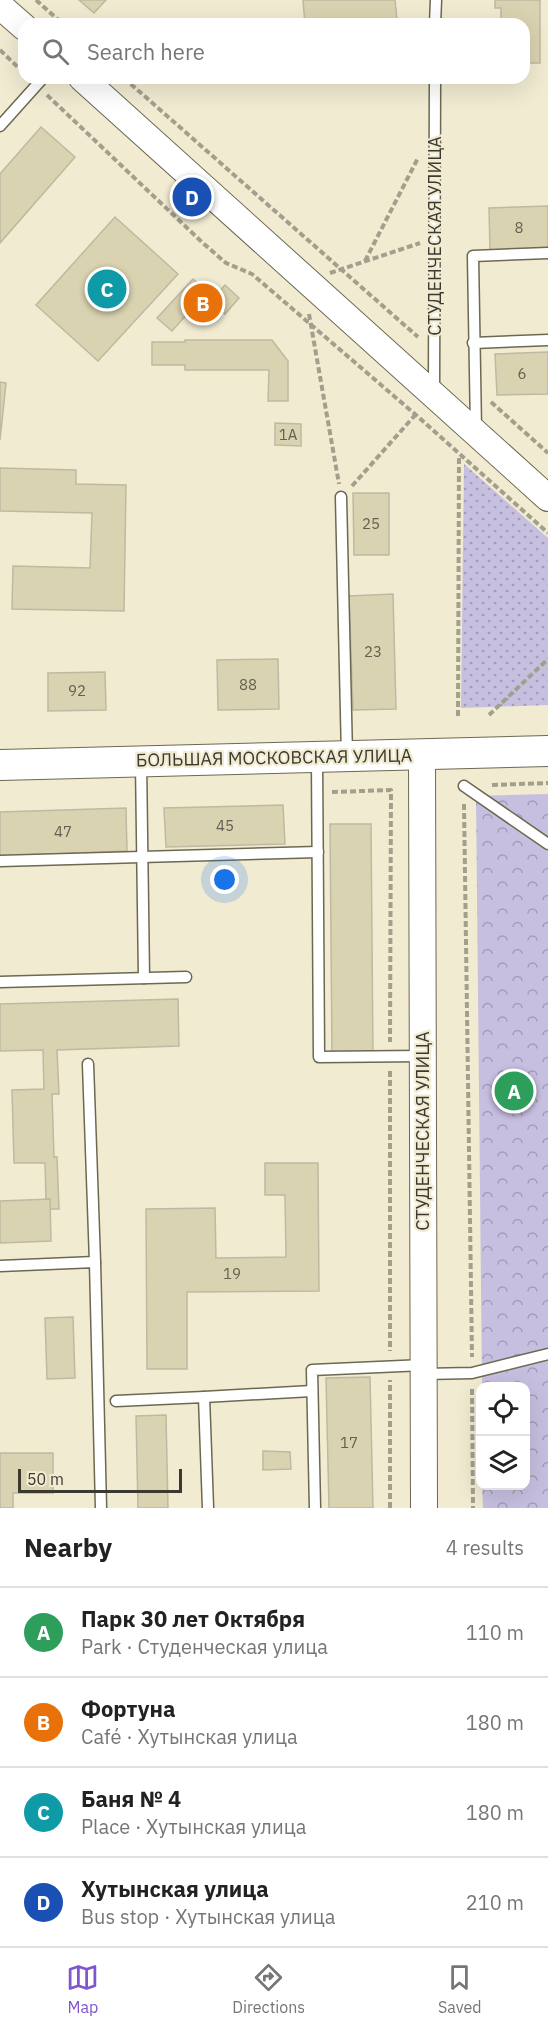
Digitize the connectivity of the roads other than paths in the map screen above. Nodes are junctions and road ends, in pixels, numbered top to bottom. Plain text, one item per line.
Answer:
1 (436, 0) edge
2 (0, 6) edge
3 (435, 18) edge
4 (18, 22) edge
5 (38, 84) edge
6 (89, 84) edge
7 (435, 84) edge
8 (0, 126) edge
9 (548, 253) edge
10 (548, 340) edge
11 (473, 343) junction
12 (434, 394) junction
13 (476, 433) junction
14 (341, 497) road end
15 (548, 498) edge
16 (548, 751) edge
17 (422, 754) junction
18 (317, 756) junction
19 (347, 756) junction
20 (141, 761) junction
21 (0, 765) edge
22 (464, 786) road end
23 (548, 844) edge
24 (318, 852) junction
25 (143, 857) junction
26 (0, 861) edge
27 (186, 977) dead end
28 (144, 978) junction
29 (0, 982) edge
30 (423, 1056) junction
31 (88, 1064) dead end
32 (95, 1262) junction
33 (0, 1266) edge
34 (548, 1354) edge
35 (424, 1370) junction
36 (312, 1391) junction
37 (204, 1397) junction
38 (116, 1401) dead end
39 (100, 1508) edge
40 (208, 1508) edge
41 (315, 1508) edge
42 (424, 1508) edge

1 - 3 lane
2 - 4 street
5 - 8 lane
6 - 12 street
7 - 12 lane, СТУДЕНЧЕСКАЯ УЛИЦА
9 - 11 lane
10 - 11 lane
11 - 13 lane
12 - 13 street
13 - 15 street
14 - 19 lane
16 - 17 main road, БОЛЬШАЯ МОСКОВСКАЯ УЛИЦА
17 - 19 main road, БОЛЬШАЯ МОСКОВСКАЯ УЛИЦА
17 - 30 street, СТУДЕНЧЕСКАЯ УЛИЦА
18 - 19 main road, БОЛЬШАЯ МОСКОВСКАЯ УЛИЦА
18 - 20 main road, БОЛЬШАЯ МОСКОВСКАЯ УЛИЦА
18 - 24 lane
20 - 21 main road, БОЛЬШАЯ МОСКОВСКАЯ УЛИЦА
20 - 25 lane
22 - 23 lane
24 - 25 lane
24 - 30 lane
25 - 26 lane
25 - 28 lane
27 - 28 lane
28 - 29 lane
30 - 35 street, СТУДЕНЧЕСКАЯ УЛИЦА
31 - 32 lane
32 - 33 lane
32 - 39 lane
34 - 35 lane
35 - 36 lane
35 - 42 street, СТУДЕНЧЕСКАЯ УЛИЦА
36 - 37 lane
36 - 41 lane
37 - 38 lane
37 - 40 lane

